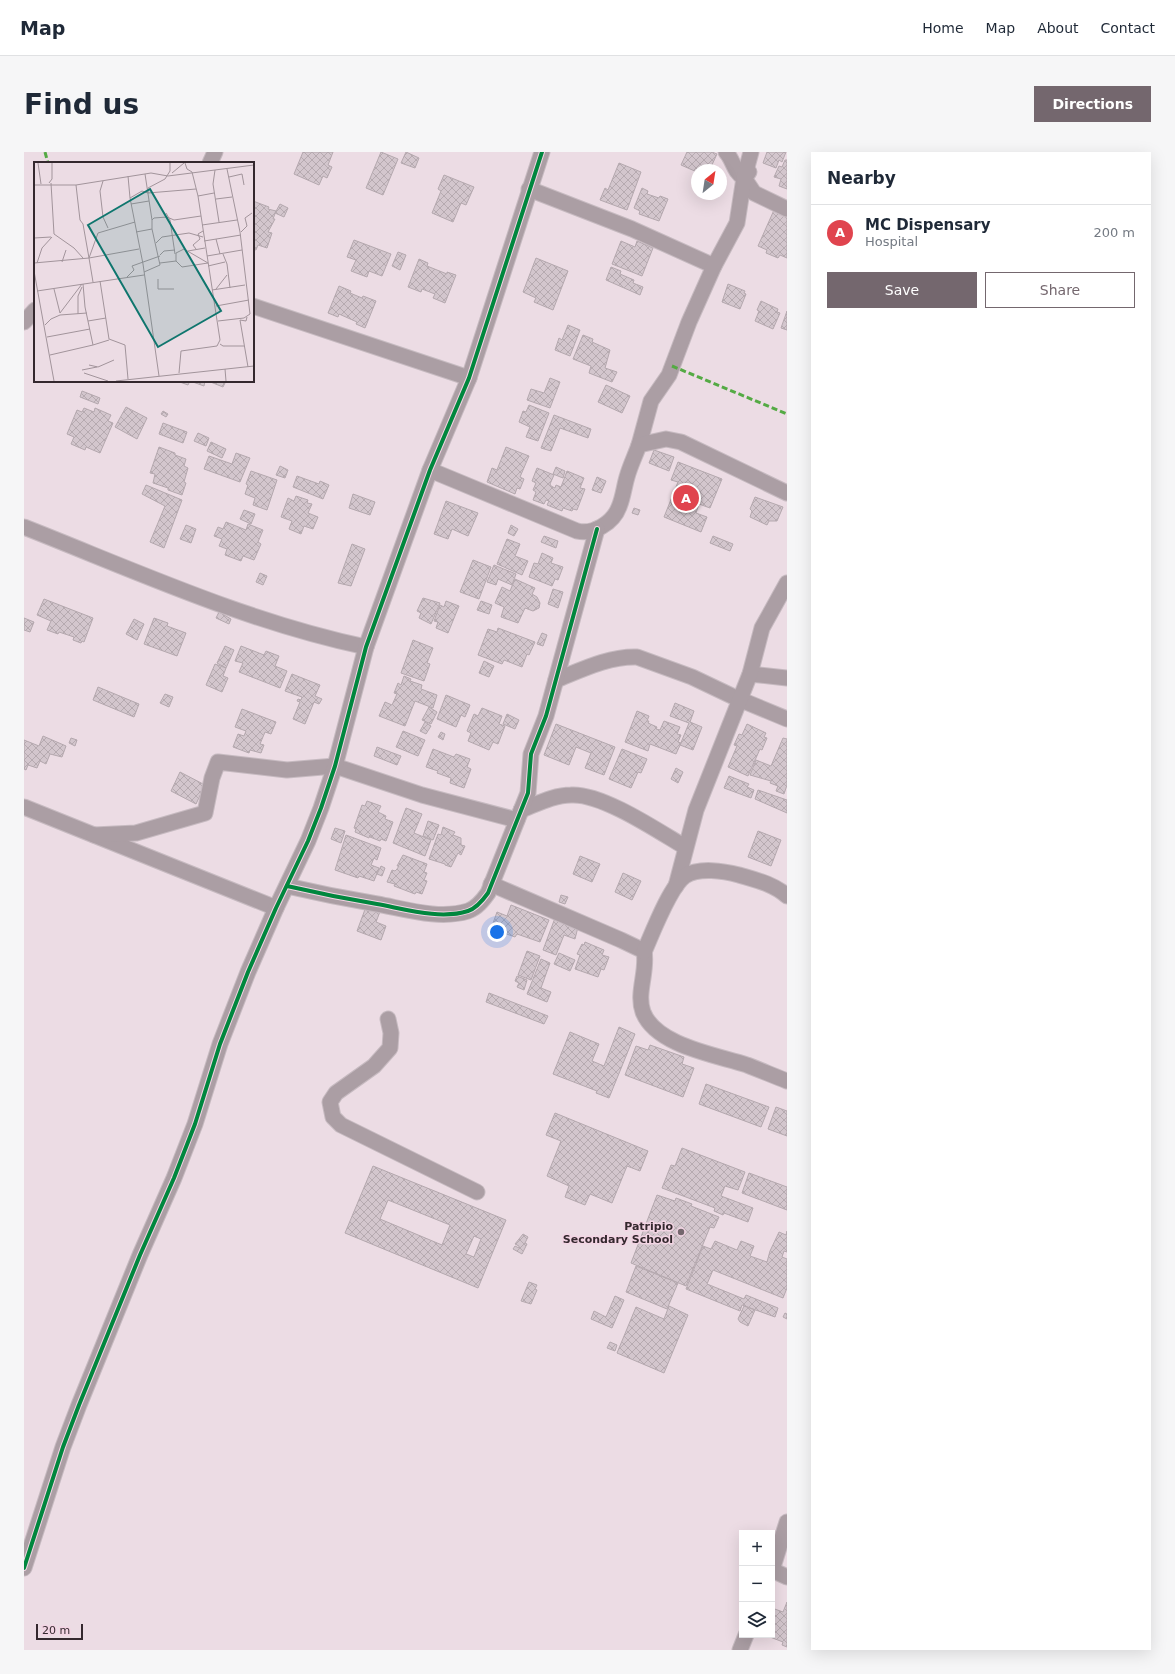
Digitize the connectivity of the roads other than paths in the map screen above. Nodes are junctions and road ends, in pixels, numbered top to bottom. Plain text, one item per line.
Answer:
1 (215, 152) edge
2 (542, 152) edge
3 (726, 152) edge
4 (751, 152) edge
5 (760, 152) edge
6 (210, 162) edge
7 (744, 178) junction
8 (529, 189) junction
9 (787, 209) edge
10 (714, 266) junction
11 (254, 306) edge
12 (34, 311) edge
13 (24, 322) edge
14 (469, 378) junction
15 (639, 445) junction
16 (430, 470) junction
17 (787, 493) edge
18 (24, 527) edge
19 (597, 529) junction
20 (787, 583) edge
21 (366, 647) junction
22 (750, 674) junction
23 (787, 678) edge
24 (556, 680) junction
25 (739, 699) junction
26 (787, 719) edge
27 (335, 766) junction
28 (24, 807) edge
29 (519, 815) junction
30 (94, 835) junction
31 (685, 847) junction
32 (492, 884) junction
33 (287, 886) junction
34 (676, 886) junction
35 (787, 896) edge
36 (276, 908) junction
37 (644, 952) junction
38 (388, 1019) dead end
39 (787, 1081) edge
40 (477, 1192) dead end
41 (787, 1522) edge
42 (773, 1566) edge
43 (24, 1568) edge
44 (775, 1571) edge
45 (787, 1577) edge
46 (745, 1638) edge
47 (740, 1650) edge

1 - 6 street
2 - 8 street
3 - 7 street
4 - 7 street
5 - 7 street
7 - 9 street
7 - 10 street
8 - 10 street
8 - 14 street
10 - 15 street
11 - 14 street
12 - 13 street
14 - 16 street
15 - 17 street
15 - 19 street
16 - 19 street
16 - 21 street
18 - 21 street
19 - 24 street
20 - 22 street
21 - 27 street
22 - 23 street
22 - 25 street
24 - 25 street
24 - 29 street
25 - 26 street
25 - 31 street
27 - 29 street
27 - 30 street
27 - 33 street
28 - 30 street
29 - 31 street
29 - 32 street
30 - 36 street
31 - 34 street
32 - 33 street
32 - 37 street
33 - 36 street
34 - 35 street
34 - 37 street
36 - 43 street
37 - 39 street
38 - 40 street
41 - 42 street
44 - 45 street
46 - 47 street

